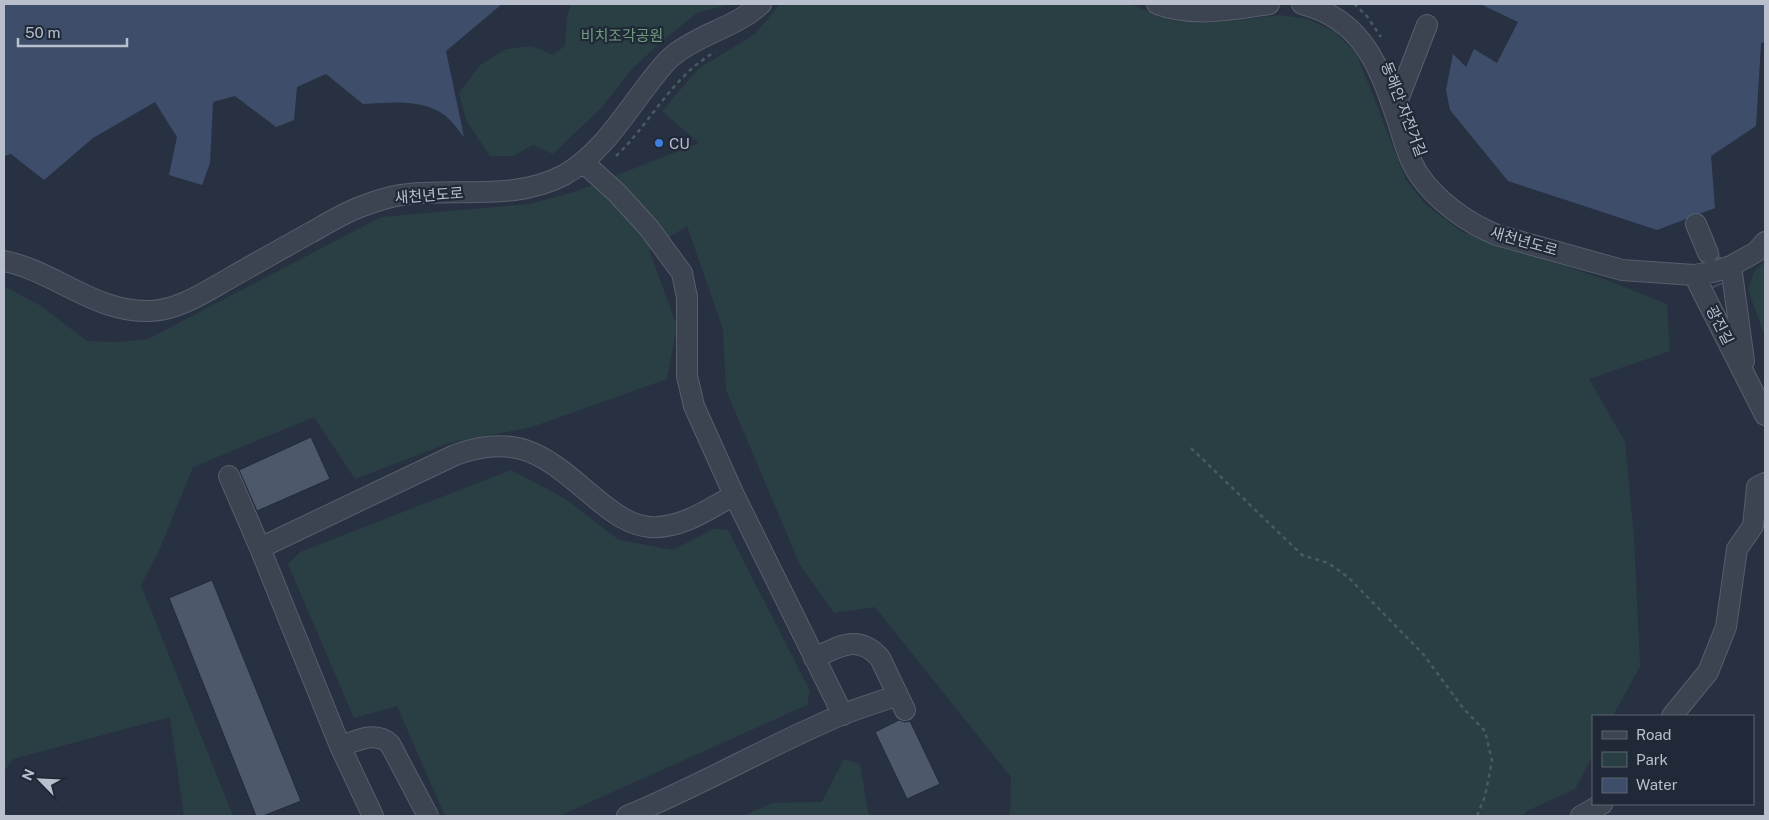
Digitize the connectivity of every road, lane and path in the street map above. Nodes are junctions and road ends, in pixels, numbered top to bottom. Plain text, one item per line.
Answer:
1 (761, 4) edge
2 (1158, 4) edge
3 (1269, 4) edge
4 (1302, 4) edge
5 (1354, 4) edge
6 (1426, 25) dead end
7 (1382, 40) dead end
8 (1394, 110) junction
9 (583, 162) junction
10 (1696, 224) dead end
11 (1765, 242) edge
12 (1708, 254) tunnel mouth
13 (4, 261) edge
14 (1731, 266) junction
15 (1694, 275) junction
16 (1721, 285) tunnel mouth
17 (1746, 375) junction
18 (1765, 415) edge
19 (1191, 448) dead end
20 (229, 476) dead end
21 (1765, 483) edge
22 (734, 495) junction
23 (260, 548) junction
24 (814, 658) junction
25 (843, 715) junction
26 (1673, 715) edge
27 (340, 746) junction
28 (1600, 805) edge
29 (374, 816) edge
30 (428, 816) edge
31 (627, 816) edge
32 (1477, 816) edge
33 (1581, 816) edge

1 - 9 street, 새천년도로
2 - 3 street
4 - 8 street, 새천년도로
5 - 7 path, 동해안 자전거길
6 - 8 street
8 - 15 street, 새천년도로
9 - 13 street, 새천년도로
9 - 22 street
10 - 12 street
11 - 14 street, 새천년도로
14 - 15 street, 새천년도로
14 - 17 street, 광진길
15 - 17 street, 광진길
16 - 17 street
17 - 18 street, 광진길
19 - 32 path
20 - 23 street
21 - 26 street
22 - 23 street
22 - 24 street
23 - 27 street
24 - 25 street
24 - 25 street
25 - 31 street
27 - 29 street
27 - 30 street
28 - 33 street

